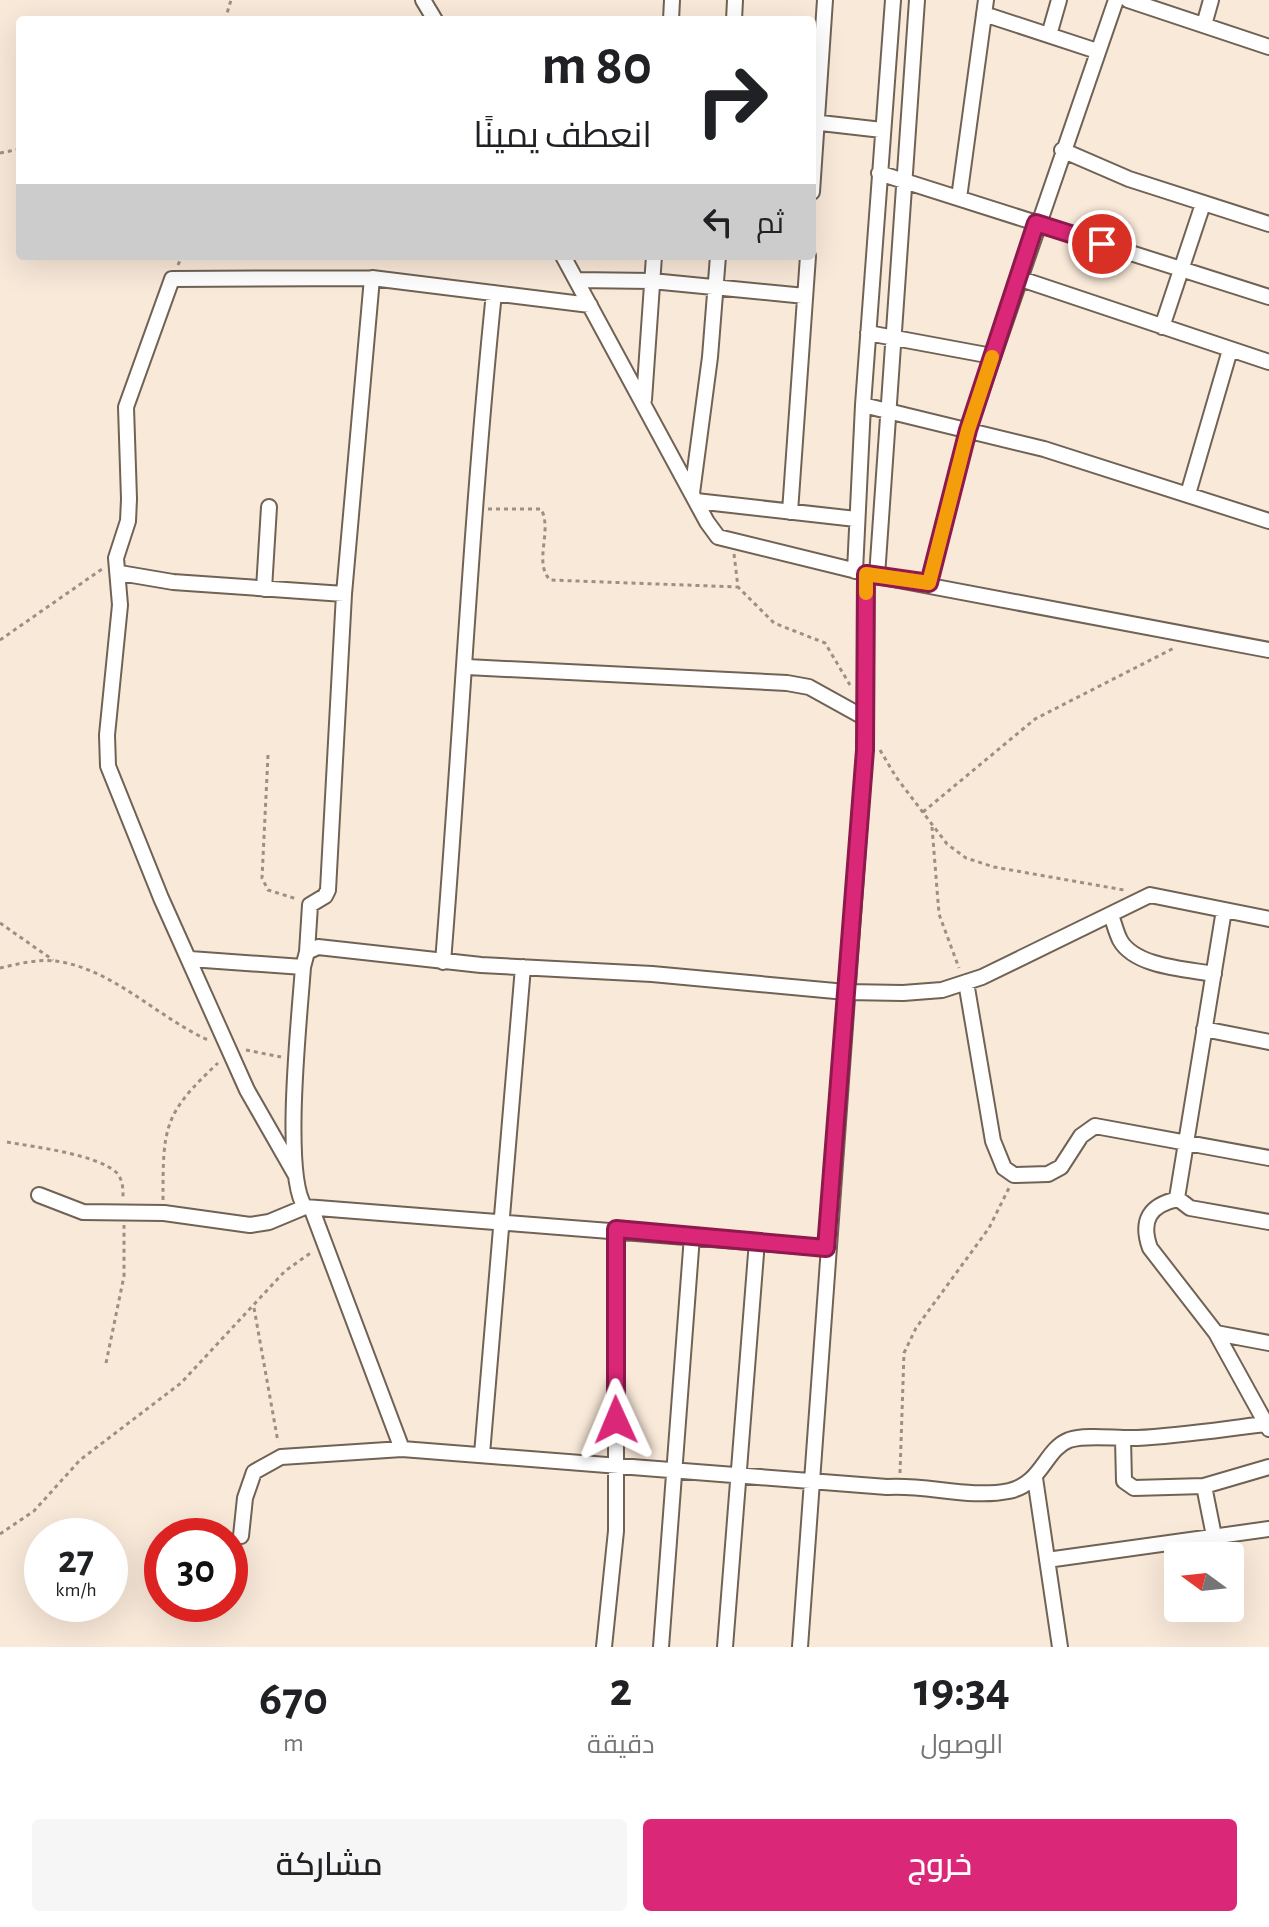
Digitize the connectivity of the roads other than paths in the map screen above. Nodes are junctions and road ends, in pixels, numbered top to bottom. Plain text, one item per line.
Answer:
1 (825, 0) edge
2 (893, 0) edge
3 (917, 0) edge
4 (1059, 0) edge
5 (1116, 0) edge
6 (1128, 0) edge
7 (1211, 0) edge
8 (985, 7) edge
9 (1204, 25) junction
10 (1049, 35) junction
11 (1269, 47) edge
12 (1097, 51) junction
13 (816, 101) edge
14 (816, 123) edge
15 (882, 130) junction
16 (1062, 150) junction
17 (879, 173) junction
18 (903, 180) junction
19 (959, 198) junction
20 (1203, 204) junction
21 (1036, 223) junction
22 (1269, 224) edge
23 (565, 260) edge
24 (654, 260) edge
25 (718, 260) edge
26 (808, 260) edge
27 (1181, 269) junction
28 (372, 278) junction
29 (1018, 278) junction
30 (576, 280) junction
31 (652, 281) junction
32 (716, 287) junction
33 (494, 293) junction
34 (805, 296) junction
35 (1269, 297) edge
36 (590, 305) junction
37 (1162, 327) junction
38 (868, 333) junction
39 (893, 337) junction
40 (1230, 350) junction
41 (992, 356) junction
42 (1269, 362) edge
43 (644, 400) junction
44 (863, 405) junction
45 (887, 409) junction
46 (968, 430) junction
47 (1188, 494) junction
48 (694, 497) junction
49 (269, 507) dead end
50 (790, 512) junction
51 (856, 519) junction
52 (1269, 521) edge
53 (118, 565) junction
54 (866, 574) junction
55 (929, 583) junction
56 (264, 589) junction
57 (344, 594) junction
58 (1269, 650) edge
59 (467, 667) junction
60 (865, 718) junction
61 (1224, 910) junction
62 (1111, 915) junction
63 (1269, 919) edge
64 (190, 959) junction
65 (305, 960) junction
66 (443, 962) junction
67 (523, 967) junction
68 (1214, 974) junction
69 (966, 982) junction
70 (846, 992) junction
71 (1204, 1029) junction
72 (1269, 1042) edge
73 (1184, 1140) junction
74 (1269, 1158) edge
75 (296, 1176) junction
76 (39, 1195) dead end
77 (1178, 1199) junction
78 (308, 1208) junction
79 (501, 1220) junction
80 (1269, 1222) edge
81 (616, 1229) junction
82 (692, 1236) junction
83 (757, 1241) junction
84 (826, 1248) junction
85 (1216, 1333) junction
86 (1269, 1343) edge
87 (1250, 1396) junction
88 (1269, 1399) edge
89 (1267, 1426) edge
90 (1123, 1439) junction
91 (402, 1449) junction
92 (482, 1454) junction
93 (616, 1466) junction
94 (1269, 1467) edge
95 (672, 1469) junction
96 (740, 1474) junction
97 (1035, 1478) junction
98 (811, 1480) junction
99 (1204, 1486) junction
100 (243, 1518) edge
101 (1269, 1529) edge
102 (1214, 1536) junction
103 (1047, 1560) junction
104 (604, 1647) edge
105 (661, 1647) edge
106 (725, 1647) edge
107 (800, 1647) edge
108 (1060, 1647) edge

1 - 13 street
2 - 15 street
3 - 18 street
4 - 10 street
5 - 12 street
6 - 9 street
7 - 9 street
8 - 10 street
8 - 19 street
9 - 11 street
10 - 12 street
12 - 16 street
14 - 15 street
15 - 17 street
16 - 20 street
16 - 21 street
17 - 18 street
17 - 38 street
18 - 19 street
18 - 39 street
19 - 21 street
20 - 22 street
20 - 27 street
21 - 27 street
21 - 29 street
23 - 30 street
24 - 31 street
25 - 32 street
26 - 34 street
27 - 35 street
27 - 37 street
28 - 33 street
28 - 53 street
28 - 57 street
29 - 37 street
29 - 41 street
30 - 31 street
30 - 36 street
31 - 32 street
31 - 43 street
32 - 34 street
32 - 48 street
33 - 36 street
33 - 59 street
34 - 50 street
36 - 43 street
37 - 40 street
38 - 39 street
38 - 44 street
39 - 41 street
39 - 45 street
40 - 42 street
40 - 47 street
41 - 46 street
43 - 48 street
44 - 45 street
44 - 51 street
45 - 46 street
45 - 54 street
46 - 47 street
46 - 55 street
47 - 52 street
48 - 50 street
48 - 54 street
49 - 56 street
50 - 51 street
51 - 54 street
53 - 56 street
53 - 64 street
54 - 55 street
54 - 60 street
55 - 58 street
56 - 57 street
57 - 65 street
59 - 60 street
59 - 66 street
60 - 70 street
61 - 62 street
61 - 63 street
61 - 68 street
62 - 68 street
62 - 69 street
64 - 65 street
64 - 75 street
65 - 66 street
65 - 75 street
66 - 67 street
67 - 70 street
67 - 79 street
68 - 71 street
69 - 70 street
69 - 73 street
70 - 84 street
71 - 72 street
71 - 73 street
73 - 74 street
73 - 77 street
75 - 78 street
76 - 78 street
77 - 80 street
77 - 85 street
78 - 79 street
78 - 91 street
79 - 81 street
79 - 92 street
81 - 82 street
81 - 93 street
82 - 83 street
82 - 95 street
83 - 84 street
83 - 96 street
84 - 98 street
85 - 86 street
85 - 87 street
87 - 88 street
87 - 89 street
89 - 90 street
90 - 97 street
90 - 99 street
91 - 92 street
91 - 100 street
92 - 93 street
93 - 95 street
93 - 104 street
94 - 99 street
95 - 96 street
95 - 105 street
96 - 98 street
96 - 106 street
97 - 98 street
97 - 103 street
98 - 107 street
99 - 102 street
101 - 102 street
102 - 103 street
103 - 108 street

